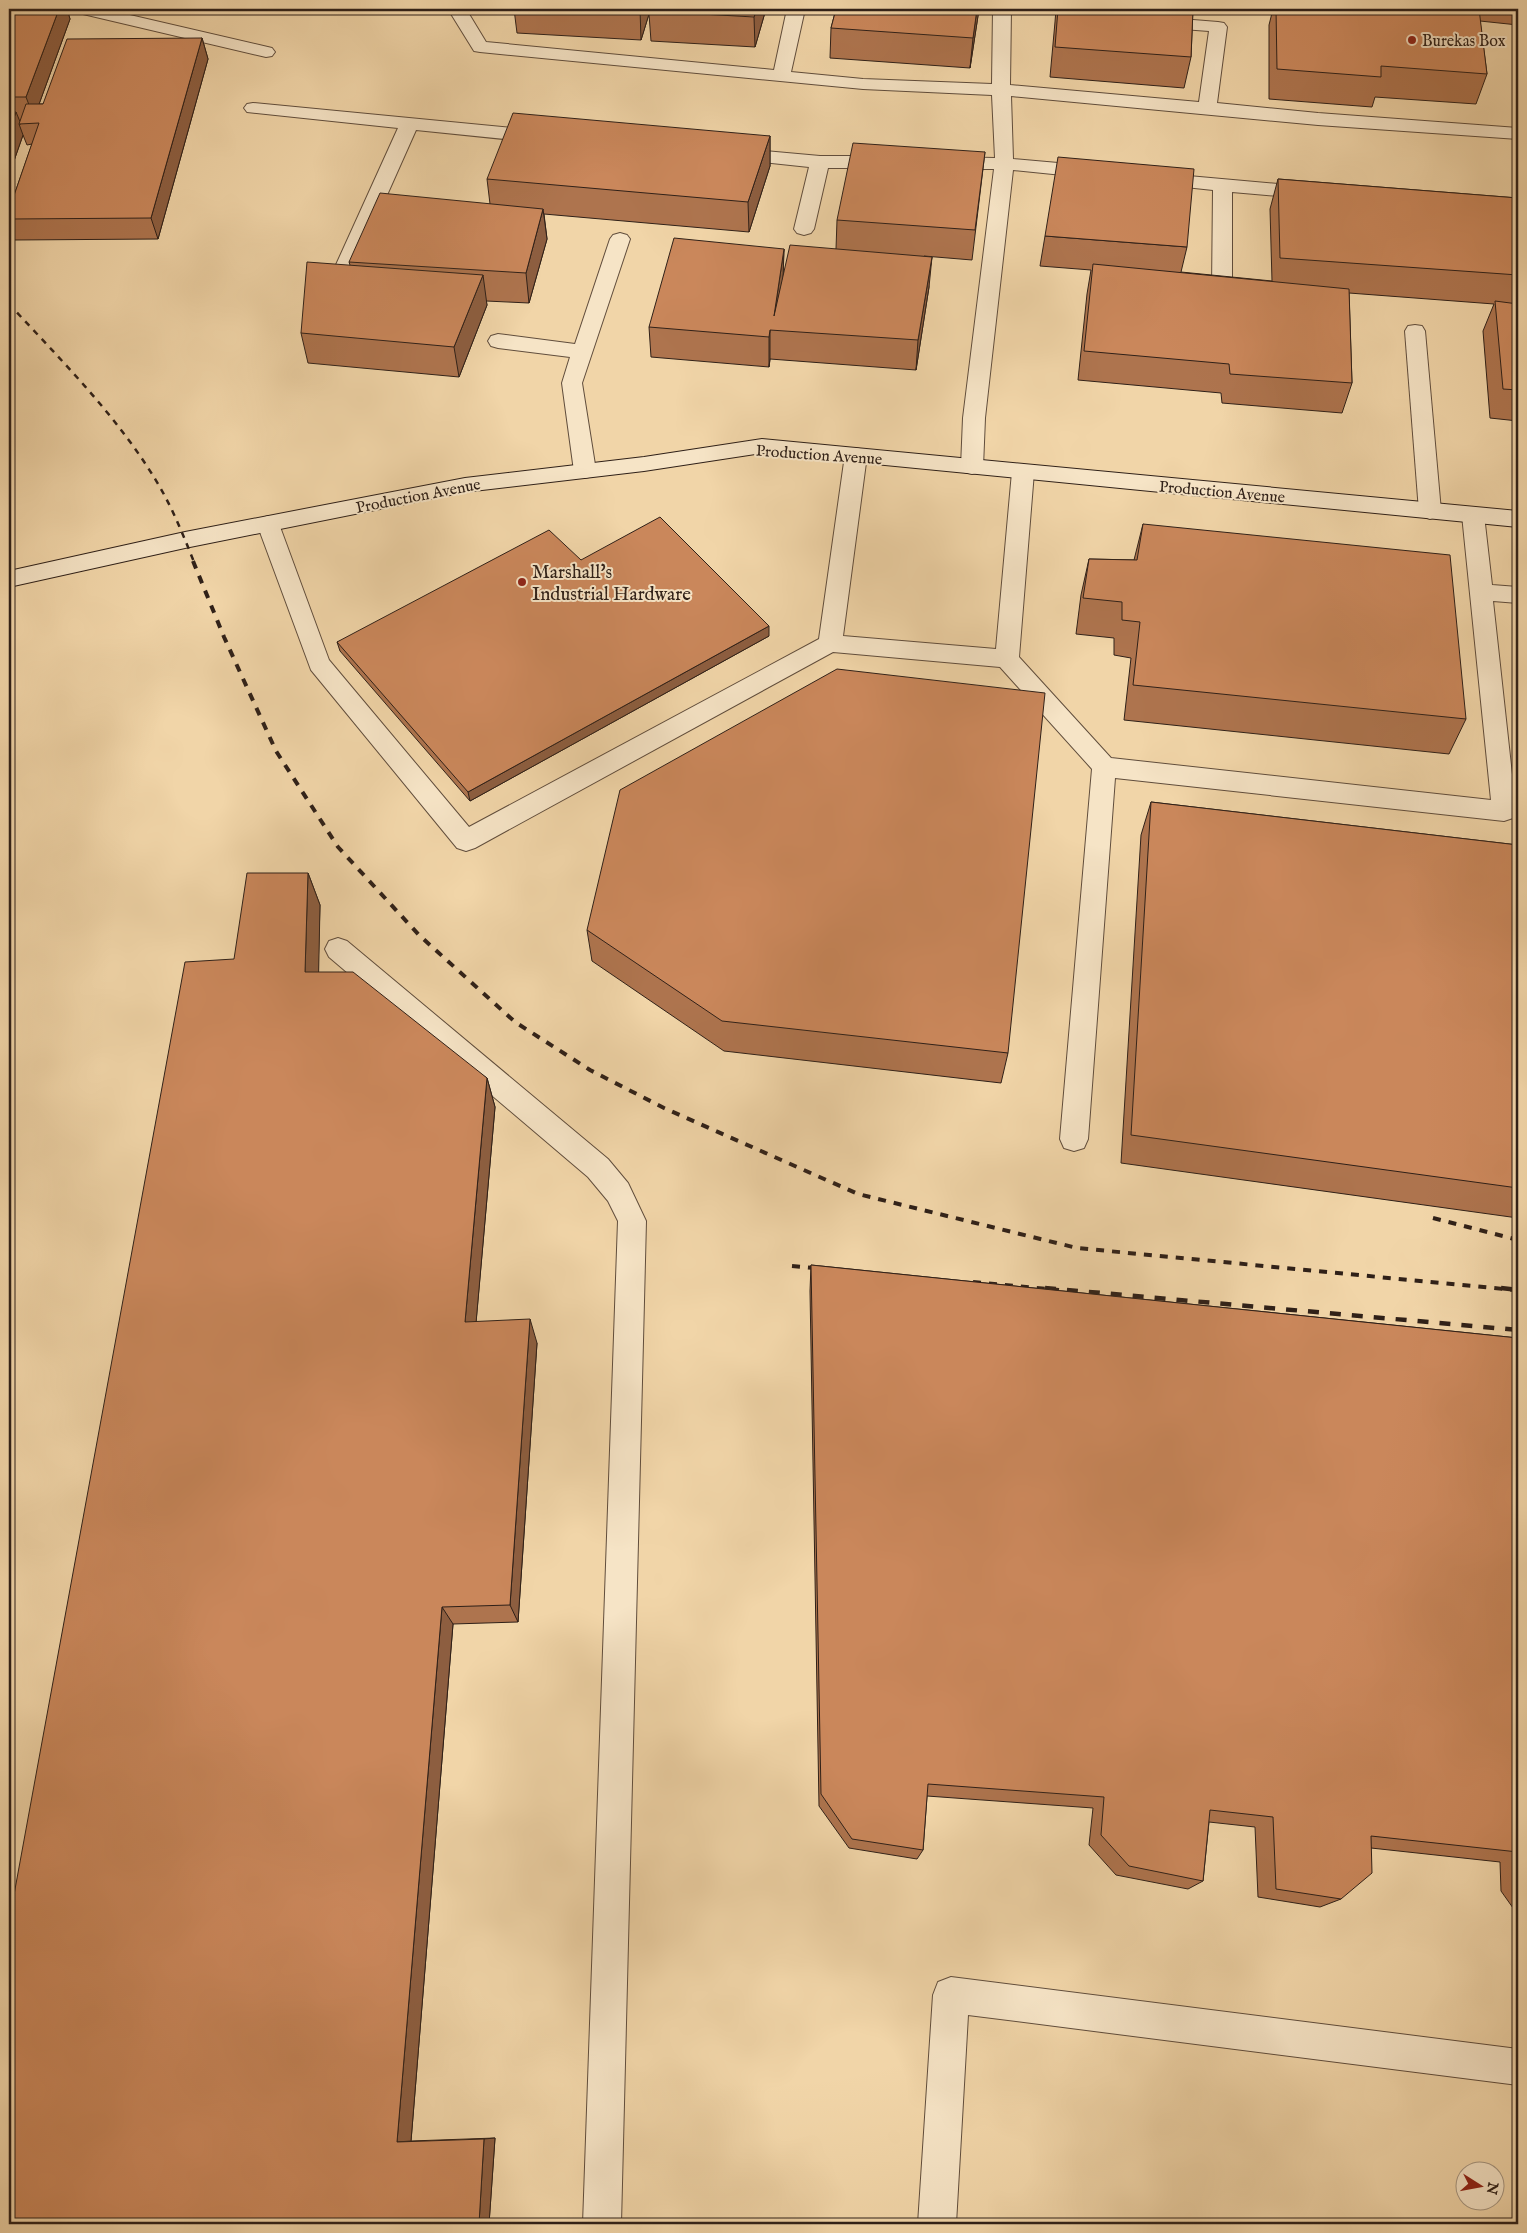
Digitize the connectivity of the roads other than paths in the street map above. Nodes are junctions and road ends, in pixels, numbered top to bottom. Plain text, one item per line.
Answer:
1 (69, 9) edge
2 (458, 9) edge
3 (796, 9) edge
4 (1002, 9) edge
5 (1147, 21) edge
6 (266, 52) dead end
7 (782, 76) junction
8 (1003, 90) junction
9 (253, 108) dead end
10 (1207, 108) junction
11 (409, 124) junction
12 (1518, 134) edge
13 (563, 139) edge
14 (711, 152) edge
15 (820, 162) junction
16 (907, 163) edge
17 (927, 163) edge
18 (1004, 164) junction
19 (1114, 174) edge
20 (1134, 176) edge
21 (1223, 185) junction
22 (1331, 194) edge
23 (804, 229) dead end
24 (620, 239) dead end
25 (345, 267) edge
26 (1222, 289) edge
27 (1415, 331) dead end
28 (498, 341) dead end
29 (583, 352) junction
30 (856, 455) junction
31 (972, 467) junction
32 (585, 471) junction
33 (1023, 472) junction
34 (1430, 511) junction
35 (1473, 515) junction
36 (1518, 519) edge
37 (268, 524) junction
38 (9, 579) edge
39 (1482, 592) junction
40 (1518, 595) edge
41 (830, 642) junction
42 (1007, 659) junction
43 (1104, 766) junction
44 (338, 949) dead end
45 (1074, 1139) dead end
46 (1518, 2067) edge
47 (602, 2224) edge
48 (937, 2224) edge

1 - 6 street
2 - 7 street
3 - 7 street
4 - 8 street
5 - 10 street
7 - 8 street
8 - 10 street
8 - 18 street
9 - 11 street
10 - 12 street
11 - 13 street
11 - 25 street
14 - 15 street
15 - 16 street
15 - 23 street
17 - 18 street
18 - 19 street
18 - 31 street
20 - 21 street
21 - 22 street
21 - 26 street
24 - 29 street
27 - 34 street
28 - 29 street
29 - 32 street
30 - 31 street, Production Avenue
30 - 32 street, Production Avenue
30 - 41 street
31 - 33 street, Production Avenue
32 - 37 street, Production Avenue
33 - 34 street, Production Avenue
33 - 42 street
34 - 35 street, Production Avenue
35 - 36 street, Production Avenue
35 - 39 street
37 - 38 street, Production Avenue
37 - 41 street
39 - 40 street
39 - 43 street
41 - 42 street
42 - 43 street
43 - 45 street
44 - 47 street
46 - 48 street

